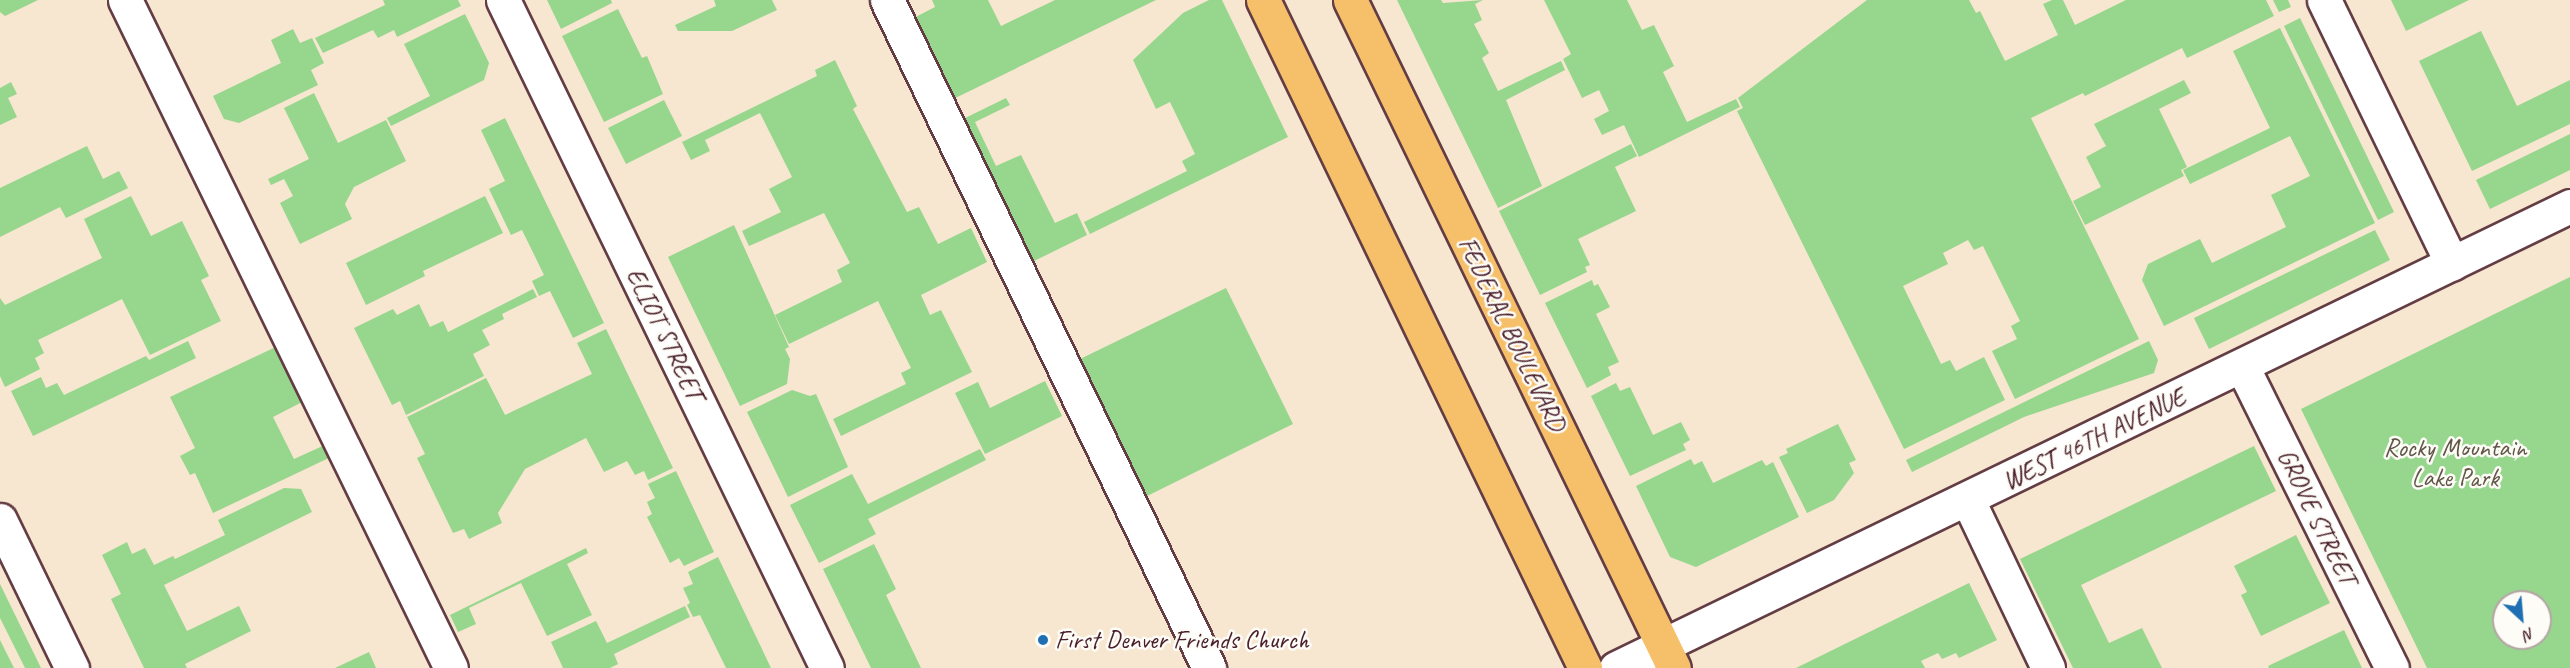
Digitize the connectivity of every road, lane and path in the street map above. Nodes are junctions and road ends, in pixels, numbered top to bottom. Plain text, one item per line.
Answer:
1 (125, 0) edge
2 (503, 0) edge
3 (887, 0) edge
4 (1263, 0) edge
5 (1350, 0) edge
6 (2324, 0) edge
7 (2570, 206) edge
8 (2452, 264) junction
9 (2242, 366) junction
10 (1968, 501) junction
11 (0, 520) edge
12 (1669, 657) edge
13 (72, 668) edge
14 (451, 668) edge
15 (827, 668) edge
16 (1209, 668) edge
17 (1585, 668) edge
18 (1616, 668) edge
19 (2048, 668) edge
20 (2392, 668) edge

1 - 14 street
2 - 15 street, ELIOT STREET
3 - 16 street
4 - 17 main road
5 - 12 main road, FEDERAL BOULEVARD
6 - 8 street
7 - 8 street, WEST 46TH AVENUE
8 - 9 street, WEST 46TH AVENUE
9 - 10 street, WEST 46TH AVENUE
9 - 20 street, GROVE STREET
10 - 12 street, WEST 46TH AVENUE
10 - 19 street
11 - 13 street
12 - 18 street, WEST 46TH AVENUE

